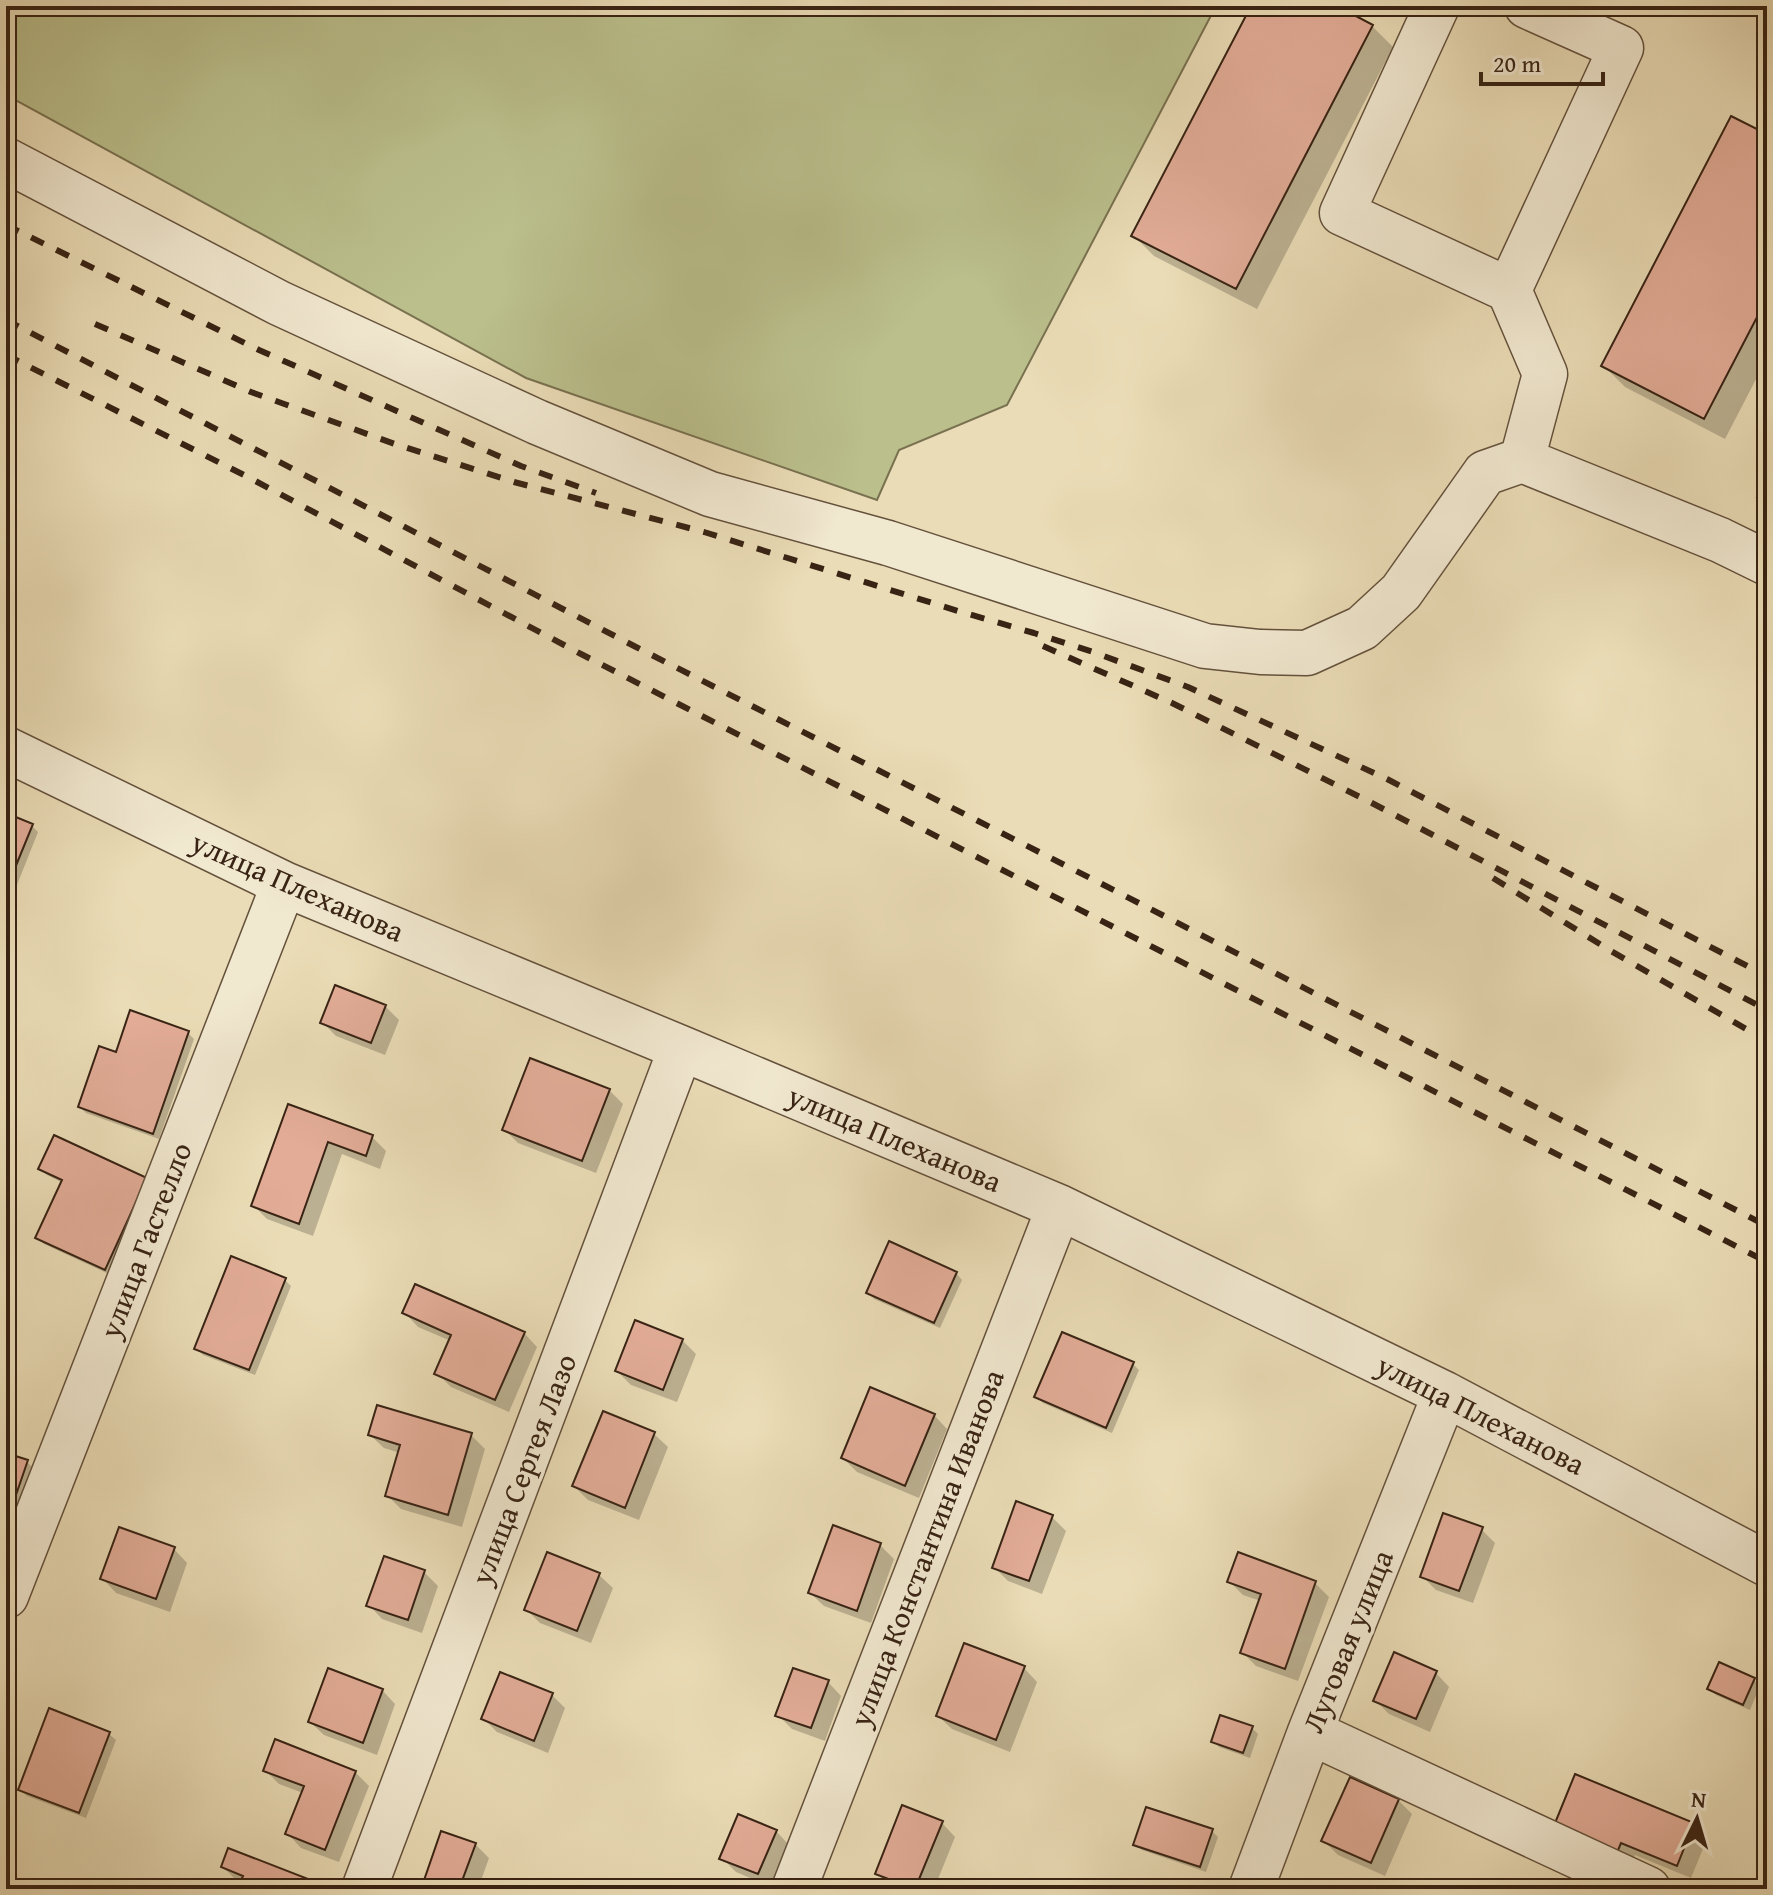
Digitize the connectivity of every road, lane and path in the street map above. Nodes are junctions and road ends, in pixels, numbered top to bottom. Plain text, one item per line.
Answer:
1 (1437, 6) edge
2 (1527, 6) edge
3 (6, 160) edge
4 (1509, 290) junction
5 (1522, 460) junction
6 (1767, 563) edge
7 (6, 749) edge
8 (284, 884) junction
9 (681, 1048) junction
10 (1059, 1207) junction
11 (1445, 1394) junction
12 (1767, 1564) edge
13 (6, 1596) edge
14 (1310, 1732) junction
15 (364, 1889) edge
16 (794, 1889) edge
17 (1251, 1889) edge
18 (1648, 1889) edge

1 - 4 street
2 - 4 street
3 - 5 street
4 - 5 street
5 - 6 street
7 - 8 street, улица Плеханова
8 - 9 street, улица Плеханова
8 - 13 street, улица Гастелло
9 - 10 street, улица Плеханова
9 - 15 street, улица Сергея Лазо
10 - 11 street, улица Плеханова
10 - 16 street, улица Константина Иванова
11 - 12 street, улица Плеханова
11 - 14 street, Луговая улица
14 - 17 street, Луговая улица
14 - 18 street

